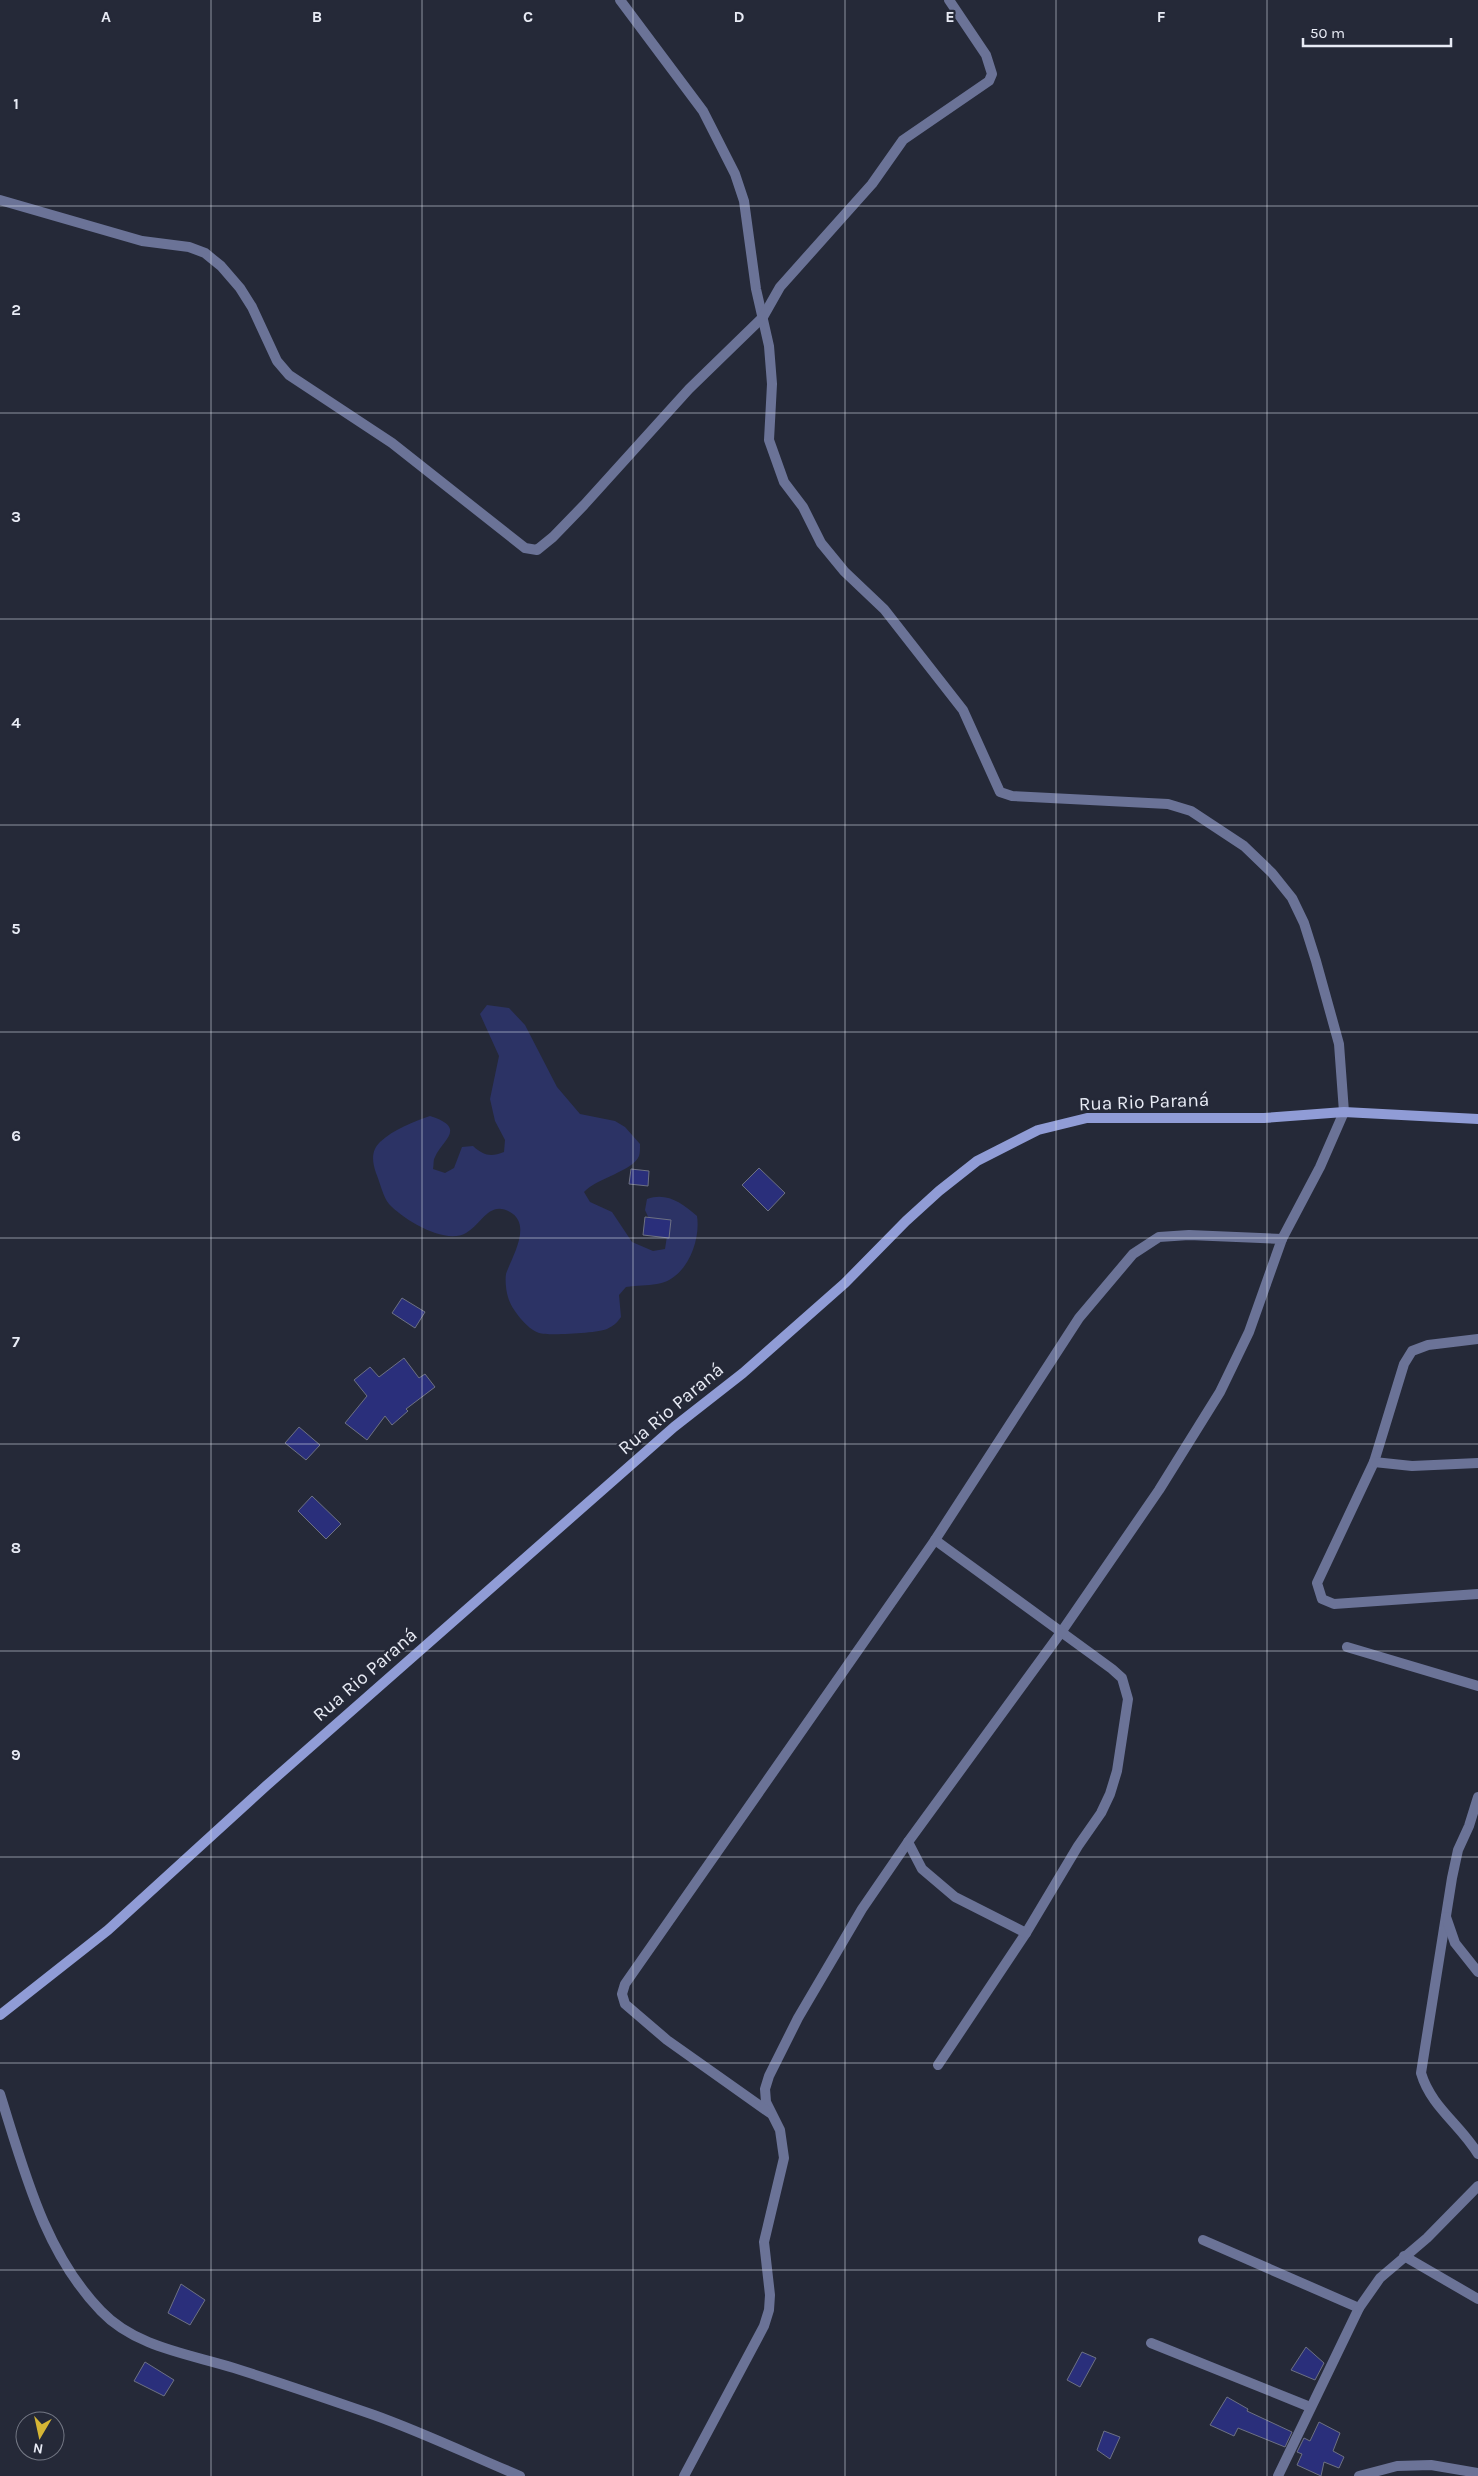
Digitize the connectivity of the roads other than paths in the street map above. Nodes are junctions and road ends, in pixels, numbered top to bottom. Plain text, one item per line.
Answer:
1 (620, 0) edge
2 (949, 0) edge
3 (0, 200) edge
4 (763, 317) junction
5 (1344, 1112) junction
6 (1478, 1119) edge
7 (1282, 1239) junction
8 (1478, 1339) edge
9 (1374, 1462) junction
10 (1478, 1463) edge
11 (935, 1540) junction
12 (1478, 1594) edge
13 (1062, 1631) junction
14 (1347, 1647) dead end
15 (1478, 1686) edge
16 (1478, 1797) edge
17 (1474, 1827) edge
18 (908, 1842) junction
19 (1445, 1916) junction
20 (1026, 1933) junction
21 (1478, 1972) edge
22 (0, 2015) edge
23 (938, 2065) dead end
24 (0, 2094) edge
25 (770, 2113) junction
26 (1478, 2154) edge
27 (1478, 2186) edge
28 (1203, 2240) dead end
29 (1404, 2256) junction
30 (1478, 2299) edge
31 (1358, 2308) junction
32 (1151, 2343) dead end
33 (1310, 2407) junction
34 (1478, 2472) edge
35 (520, 2476) edge
36 (684, 2476) edge
37 (1278, 2476) edge
38 (1359, 2476) edge

1 - 4 street
2 - 4 street
3 - 4 street
4 - 5 street
5 - 6 street, Rua Rio Paraná
5 - 7 street
5 - 22 street, Rua Rio Paraná
7 - 11 street
7 - 13 street
8 - 9 street
9 - 10 street
9 - 12 street
11 - 13 street
11 - 25 street
13 - 18 street
13 - 20 street
14 - 15 street
16 - 17 street
17 - 19 street
18 - 20 street
18 - 25 street
19 - 21 street
19 - 26 street
20 - 23 street
24 - 35 street
25 - 36 street
27 - 29 street
28 - 31 street
29 - 30 street
29 - 31 street
31 - 33 street
32 - 33 street
33 - 37 street
34 - 38 street

